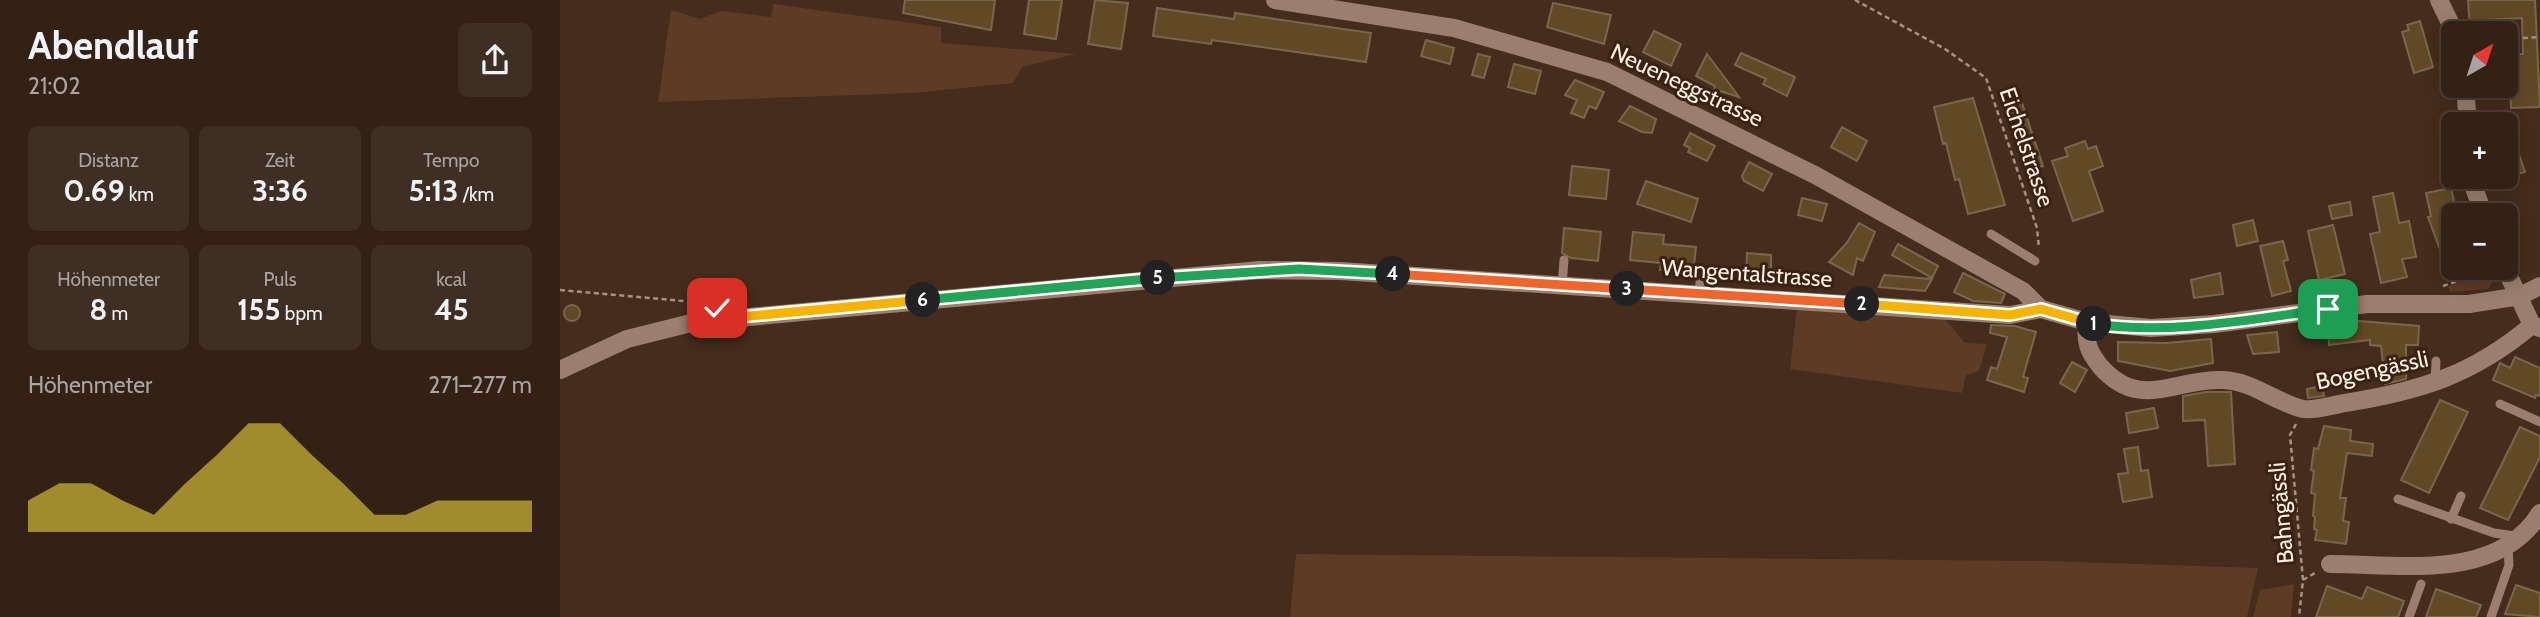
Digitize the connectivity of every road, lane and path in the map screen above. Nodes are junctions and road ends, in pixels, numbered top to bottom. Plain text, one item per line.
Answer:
1 (1275, 0) edge
2 (1855, 0) edge
3 (2439, 0) edge
4 (2449, 21) edge
5 (2540, 37) edge
6 (2518, 38) edge
7 (1991, 234) dead end
8 (1564, 260) dead end
9 (2035, 261) joint
10 (1701, 272) dead end
11 (2460, 280) edge
12 (2509, 280) edge
13 (1562, 286) junction
14 (2443, 286) dead end
15 (2540, 286) edge
16 (560, 290) edge
17 (1699, 294) junction
18 (2520, 296) junction
19 (2041, 309) junction
20 (728, 318) junction
21 (2087, 323) junction
22 (2536, 326) edge
23 (2436, 360) dead end
24 (560, 370) edge
25 (2435, 384) junction
26 (2500, 404) dead end
27 (2304, 409) junction
28 (2540, 422) edge
29 (2461, 496) dead end
30 (2398, 499) dead end
31 (2539, 517) edge
32 (2451, 519) junction
33 (2514, 541) junction
34 (2330, 564) dead end
35 (2421, 584) dead end
36 (2299, 617) edge
37 (2409, 617) edge
38 (2491, 617) edge

1 - 19 street, Neueneggstrasse
2 - 9 path, Eichelstrasse
3 - 4 street
5 - 6 path
7 - 9 lane
8 - 13 lane
10 - 17 lane
11 - 14 path
12 - 18 street
13 - 17 street, Wangentalstrasse
13 - 20 street, Wangentalstrasse
15 - 18 street, Wangentalstrasse
16 - 20 path
17 - 19 street, Wangentalstrasse
18 - 21 street, Wangentalstrasse
18 - 22 street
19 - 21 street, Wangentalstrasse
20 - 24 street, Wangentalstrasse
21 - 27 street, Bogengässli
22 - 25 street, Bogengässli
23 - 25 lane
25 - 27 street, Bogengässli
26 - 28 lane
27 - 36 path, Bahngässli
29 - 32 lane
30 - 32 lane
31 - 33 street
32 - 33 lane
33 - 34 street
33 - 38 lane
35 - 37 lane

